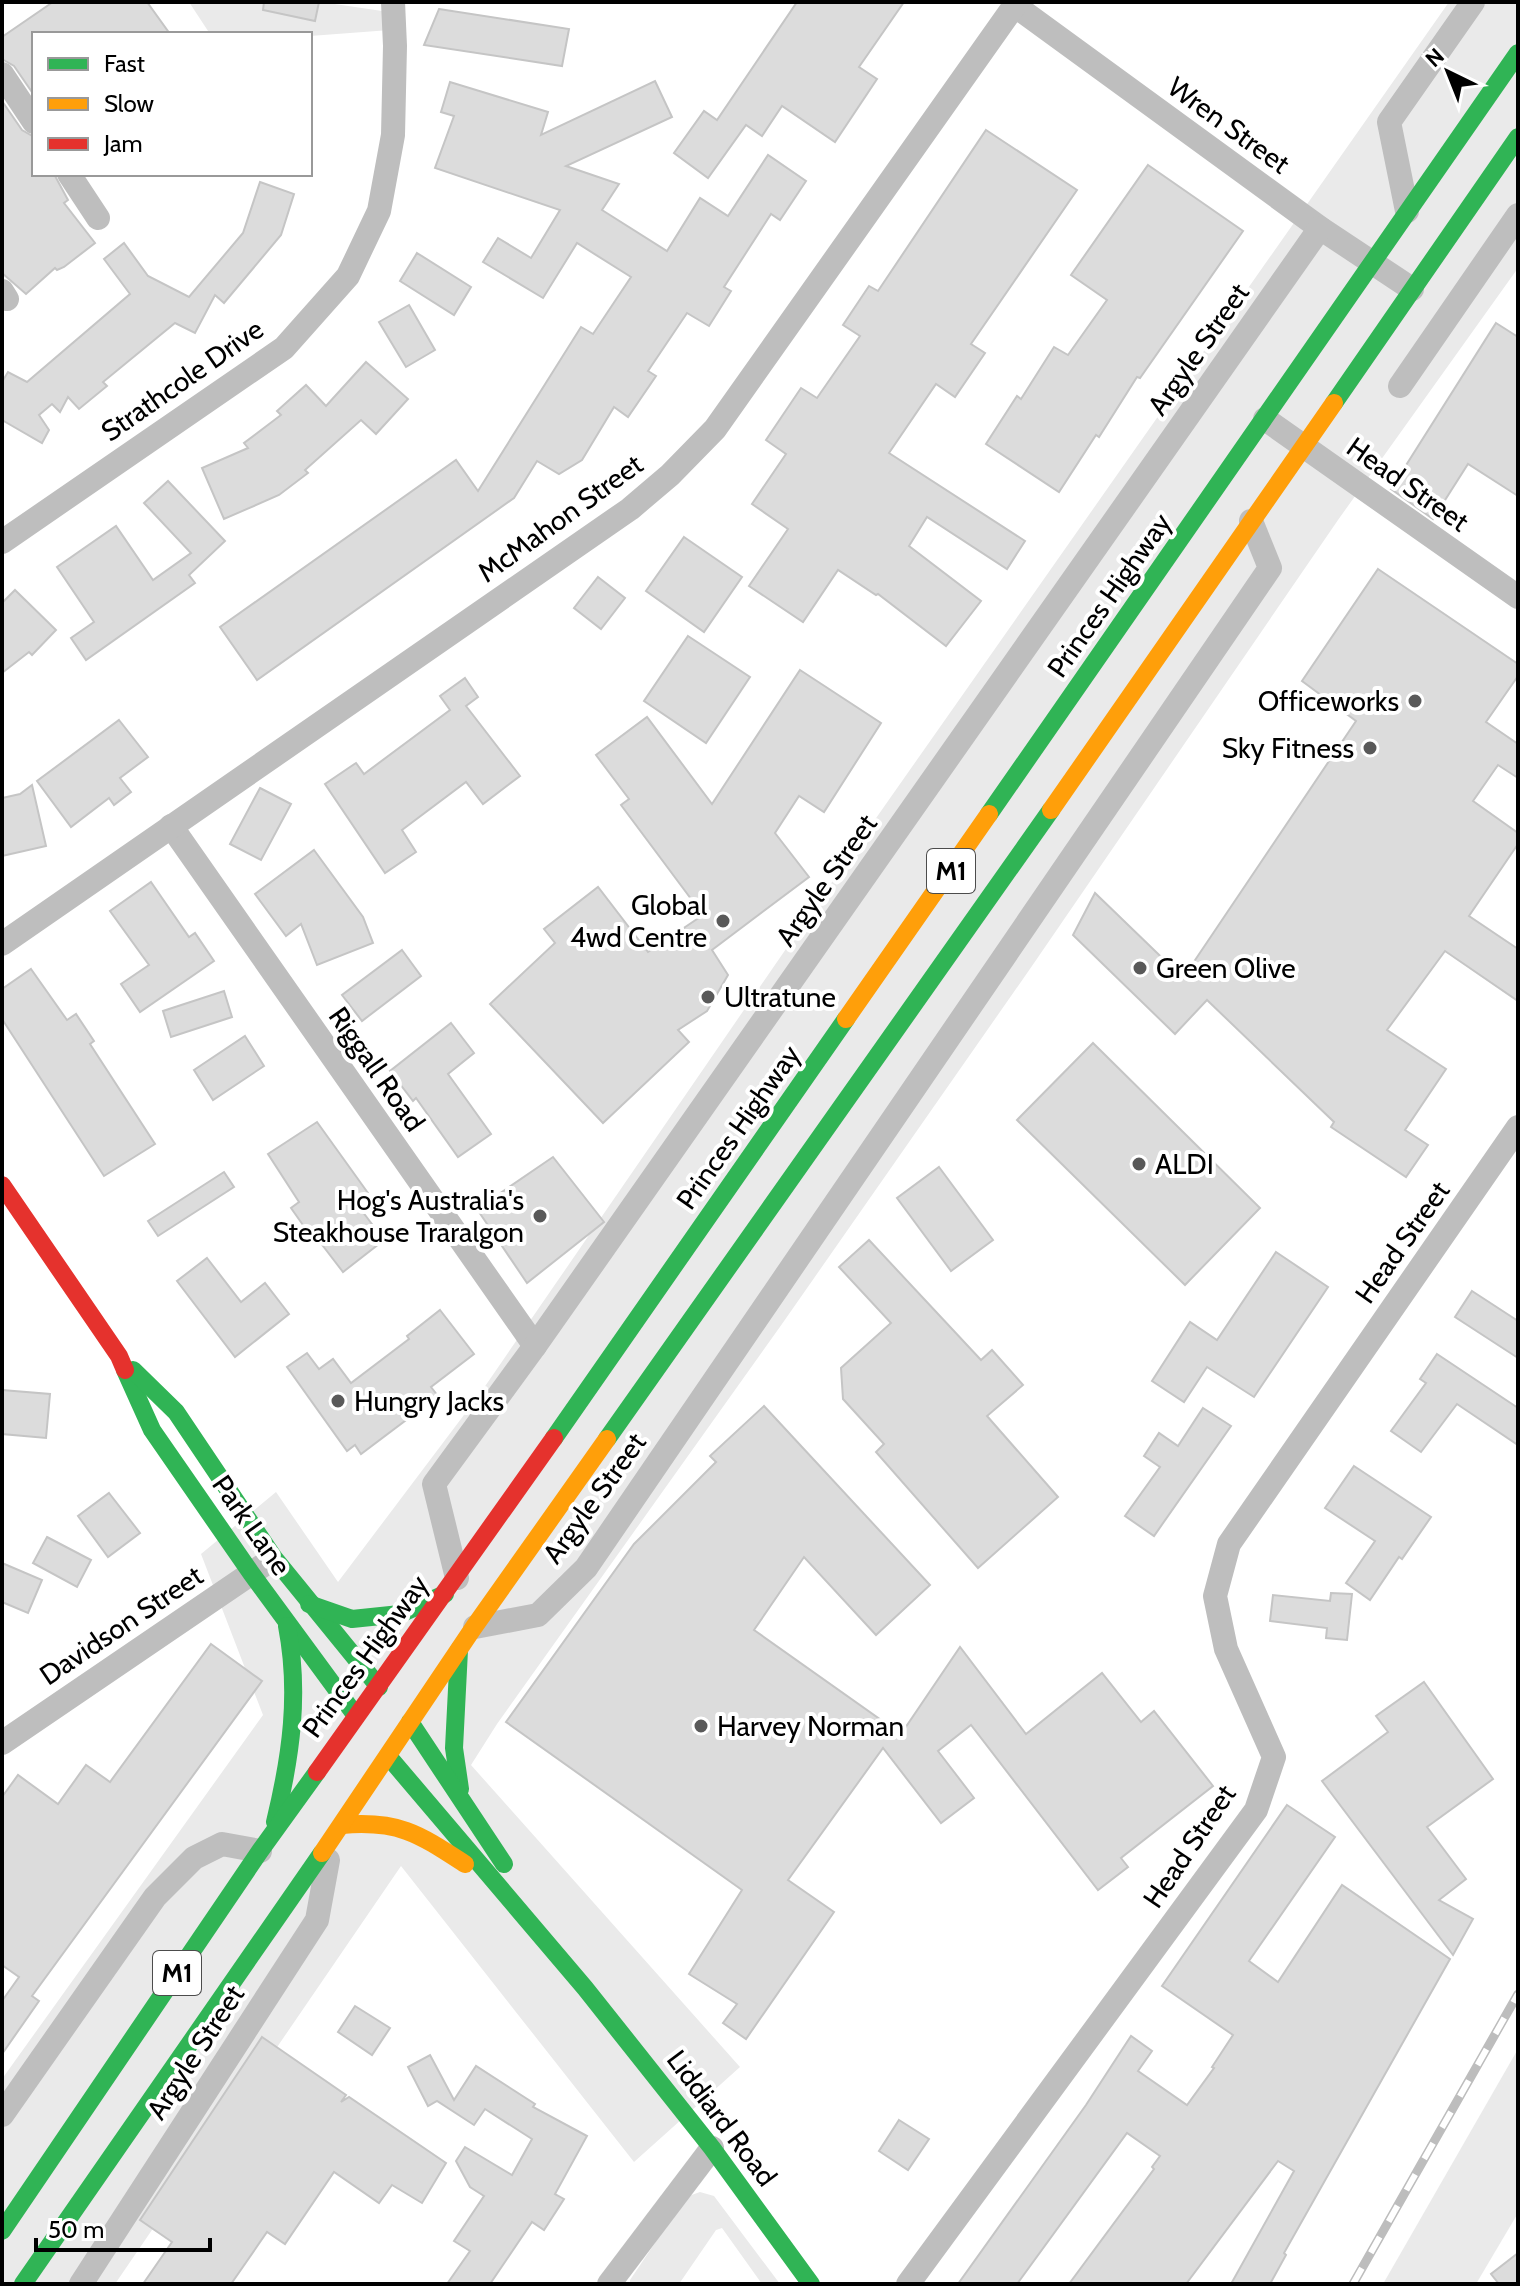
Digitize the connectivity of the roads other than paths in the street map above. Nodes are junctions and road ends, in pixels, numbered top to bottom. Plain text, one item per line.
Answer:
1 (393, 2) edge
2 (1473, 2) edge
3 (1015, 4) edge
4 (1518, 53) edge
5 (2, 74) edge
6 (32, 119) edge
7 (1518, 137) edge
8 (70, 176) edge
9 (1407, 211) junction
10 (1518, 215) edge
11 (98, 218) dead end
12 (1320, 228) junction
13 (1372, 263) junction
14 (1412, 289) junction
15 (1400, 386) dead end
16 (1265, 419) junction
17 (1303, 446) junction
18 (1251, 521) junction
19 (2, 542) edge
20 (1518, 597) edge
21 (171, 826) junction
22 (2, 944) edge
23 (1518, 1127) edge
24 (2, 1185) edge
25 (535, 1346) junction
26 (119, 1356) junction
27 (274, 1558) junction
28 (251, 1573) junction
29 (451, 1586) junction
30 (309, 1604) junction
31 (285, 1619) junction
32 (474, 1627) junction
33 (459, 1650) junction
34 (394, 1704) junction
35 (356, 1716) junction
36 (2, 1743) edge
37 (388, 1756) junction
38 (461, 1799) junction
39 (336, 1833) junction
40 (266, 1842) junction
41 (504, 1892) junction
42 (585, 1988) junction
43 (2, 2115) edge
44 (712, 2148) junction
45 (2, 2231) edge
46 (23, 2284) edge
47 (81, 2284) edge
48 (609, 2284) edge
49 (811, 2284) edge
50 (908, 2284) edge

1 - 19 street, Strathcole Drive
2 - 9 street
3 - 12 street, Wren Street
3 - 21 street, McMahon Street
4 - 9 main road, Princes Highway / M1
5 - 6 street
7 - 14 main road, Princes Highway / M1
8 - 11 street
9 - 13 main road, Princes Highway / M1
10 - 15 street
12 - 13 street, Wren Street
12 - 25 street, Argyle Street
13 - 14 street, Wren Street
13 - 16 main road, Princes Highway / M1
14 - 17 main road, Princes Highway / M1
16 - 17 street, Head Street
16 - 29 main road, Princes Highway / M1
17 - 18 main road, Princes Highway / M1
17 - 20 street, Head Street
18 - 32 main road, Princes Highway / M1
18 - 32 street, Argyle Street
21 - 22 street, McMahon Street
21 - 25 street, Riggall Road
23 - 50 street, Head Street
24 - 26 main road, Park Lane
25 - 29 street, Argyle Street
26 - 27 main road, Park Lane
26 - 28 main road, Park Lane
27 - 28 street, Davidson Street
27 - 30 main road, Park Lane
28 - 31 main road, Park Lane
28 - 36 street, Davidson Street
29 - 30 main road
29 - 34 main road, Princes Highway / M1
30 - 34 main road, Park Lane
31 - 35 main road, Park Lane
31 - 40 main road
32 - 33 main road, Princes Highway / M1
33 - 34 main road, Princes Highway / M1
33 - 38 main road
34 - 35 main road, Princes Highway / M1
34 - 37 main road, Princes Highway / M1
34 - 38 main road, Liddiard Road
35 - 37 main road, Park Lane
35 - 40 main road, Princes Highway / M1
37 - 39 main road, Princes Highway / M1
37 - 41 main road, Liddiard Road
38 - 42 main road, Liddiard Road
39 - 41 main road
39 - 46 main road, Princes Highway / M1
39 - 47 street, Argyle Street
40 - 43 street
40 - 45 main road, Princes Highway / M1
41 - 42 main road, Liddiard Road
42 - 44 main road, Liddiard Road
44 - 48 street
44 - 49 main road, Liddiard Road

